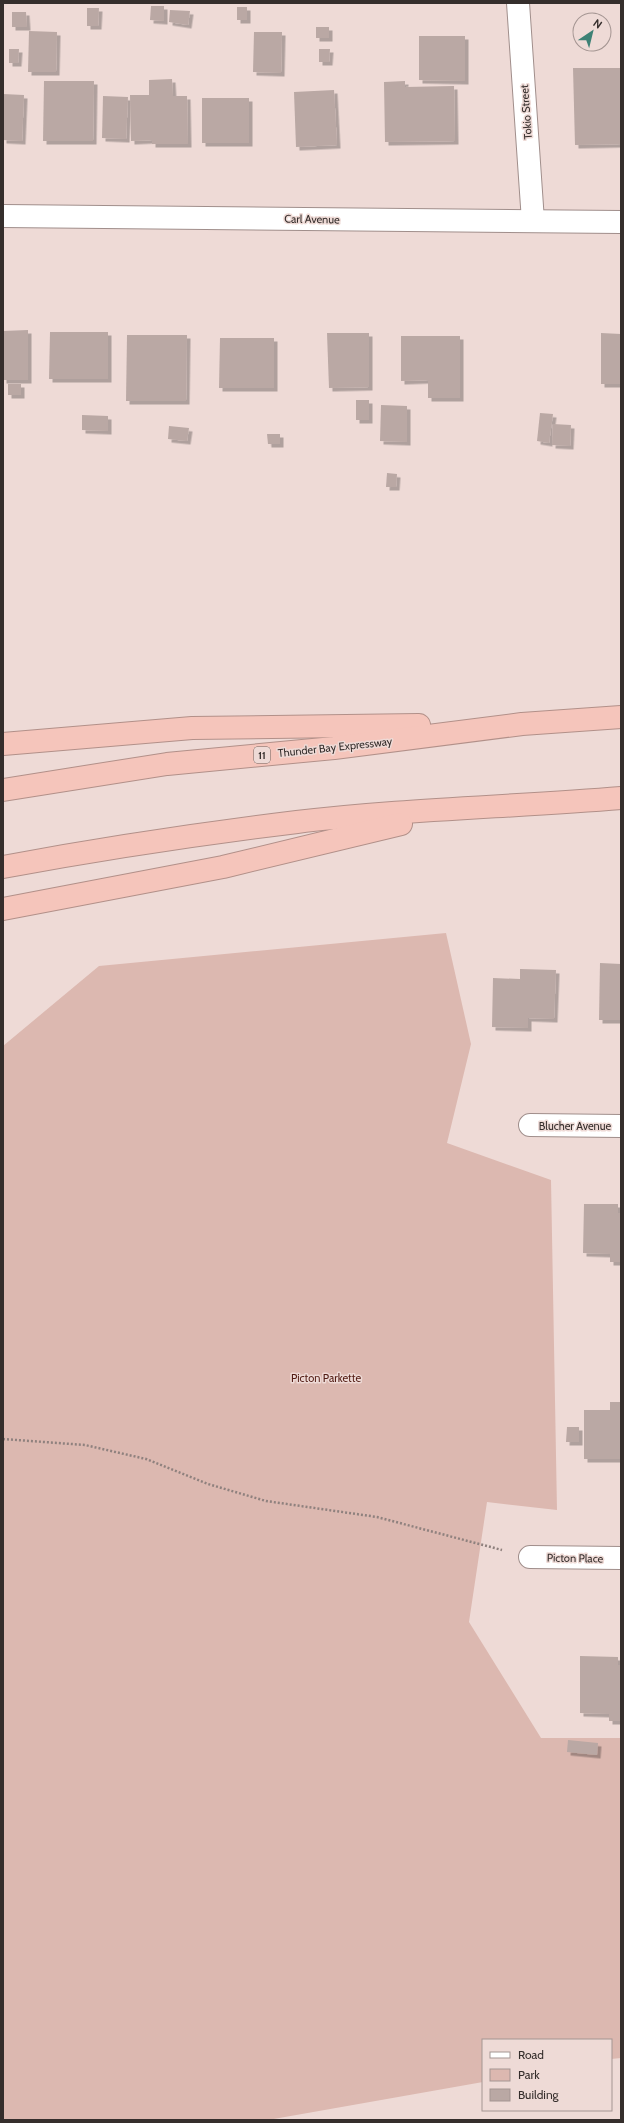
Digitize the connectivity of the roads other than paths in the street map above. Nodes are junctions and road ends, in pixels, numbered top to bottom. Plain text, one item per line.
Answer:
1 (518, 3) edge
2 (3, 216) edge
3 (533, 221) junction
4 (621, 222) edge
5 (621, 717) edge
6 (522, 724) junction
7 (3, 744) edge
8 (3, 790) edge
9 (621, 798) edge
10 (474, 807) junction
11 (3, 866) edge
12 (3, 910) edge
13 (530, 1126) dead end
14 (621, 1126) edge
15 (530, 1557) road end
16 (621, 1558) edge

1 - 3 street, Tokio Street
2 - 3 street, Carl Avenue
3 - 4 street, Carl Avenue
5 - 6 highway, Thunder Bay Expressway / 11
6 - 7 highway
6 - 8 highway, Thunder Bay Expressway / 11
9 - 10 highway
10 - 11 highway
10 - 12 highway
13 - 14 street, Blucher Avenue
15 - 16 street, Picton Place

